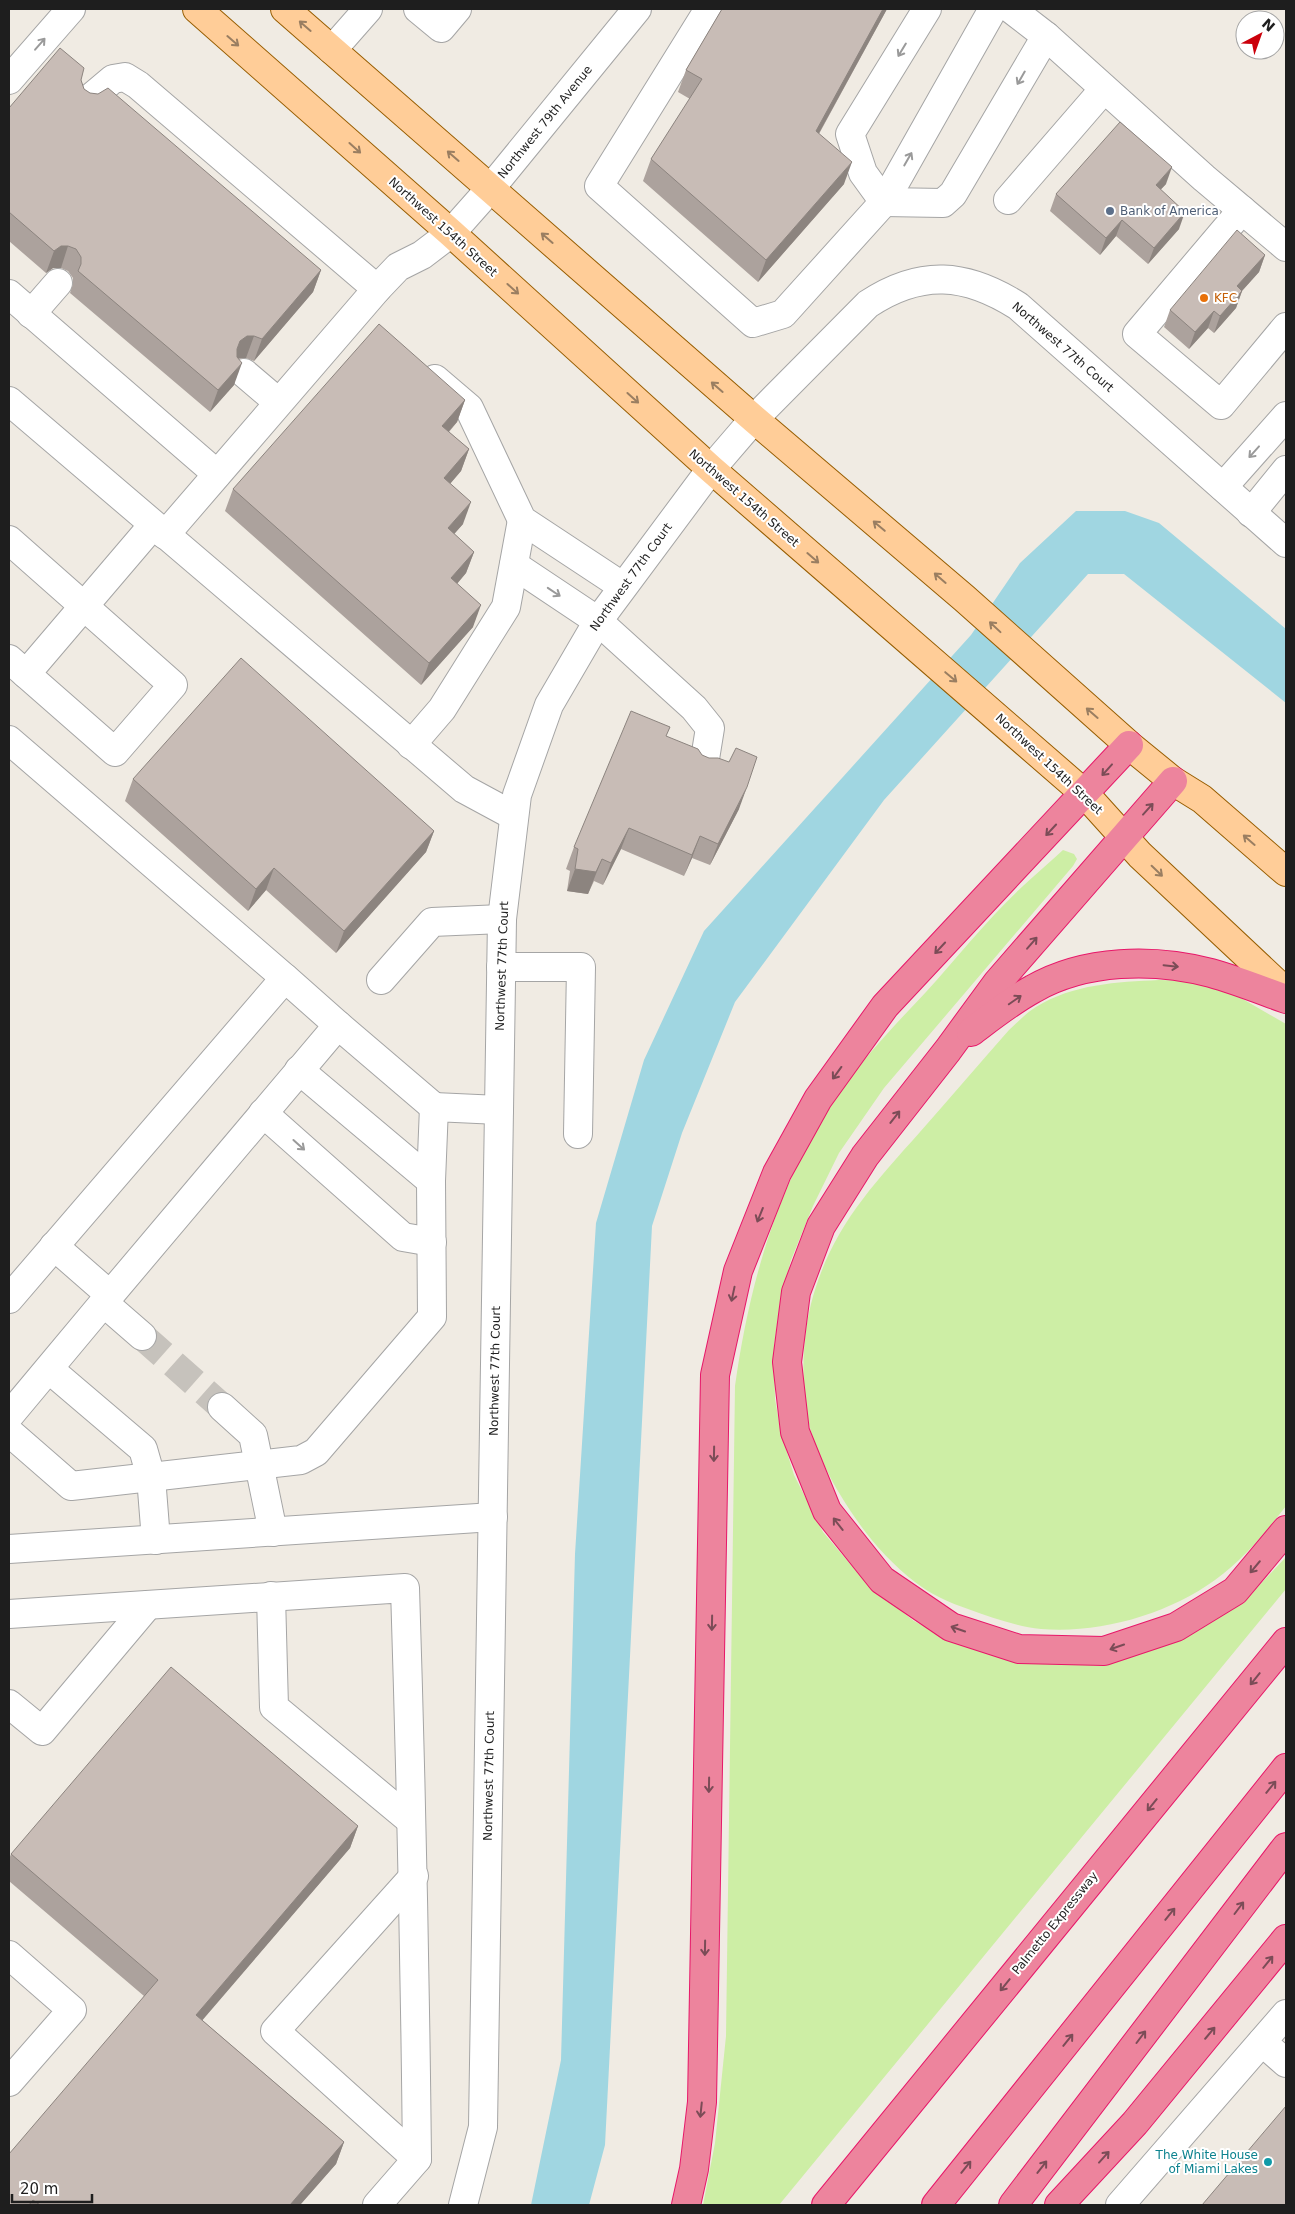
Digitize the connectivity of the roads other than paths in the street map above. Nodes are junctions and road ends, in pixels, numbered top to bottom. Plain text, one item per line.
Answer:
1 (70, 9) edge
2 (197, 9) edge
3 (285, 9) edge
4 (368, 9) edge
5 (418, 9) edge
6 (457, 9) edge
7 (637, 9) edge
8 (709, 9) edge
9 (927, 9) edge
10 (993, 9) edge
11 (1012, 9) edge
12 (1046, 36) junction
13 (332, 50) junction
14 (9, 80) edge
15 (1104, 89) junction
16 (88, 100) edge
17 (490, 189) junction
18 (1008, 200) dead end
19 (884, 202) junction
20 (1242, 210) junction
21 (451, 233) junction
22 (1286, 247) edge
23 (58, 282) dead end
24 (377, 289) junction
25 (9, 294) edge
26 (31, 314) junction
27 (1286, 327) edge
28 (414, 362) edge
29 (238, 380) edge
30 (9, 400) edge
31 (272, 409) junction
32 (1286, 416) edge
33 (754, 419) junction
34 (711, 469) junction
35 (1286, 470) edge
36 (217, 474) junction
37 (1223, 487) junction
38 (1251, 513) junction
39 (522, 520) junction
40 (159, 530) junction
41 (9, 540) edge
42 (1286, 543) edge
43 (514, 565) junction
44 (622, 586) junction
45 (84, 606) junction
46 (598, 621) junction
47 (17, 666) edge
48 (11, 745) edge
49 (411, 745) junction
50 (1129, 745) junction
51 (704, 765) edge
52 (1173, 781) junction
53 (1085, 794) junction
54 (514, 816) junction
55 (1123, 836) junction
56 (1286, 872) edge
57 (502, 920) junction
58 (501, 968) junction
59 (285, 978) junction
60 (381, 980) dead end
61 (1286, 992) edge
62 (1286, 999) edge
63 (338, 1025) junction
64 (948, 1050) junction
65 (299, 1070) junction
66 (434, 1107) junction
67 (499, 1110) junction
68 (263, 1113) junction
69 (578, 1134) dead end
70 (431, 1181) junction
71 (432, 1242) junction
72 (54, 1246) junction
73 (9, 1299) edge
74 (107, 1299) junction
75 (142, 1336) tunnel mouth
76 (49, 1369) junction
77 (222, 1407) tunnel mouth
78 (9, 1416) edge
79 (9, 1432) edge
80 (260, 1465) junction
81 (150, 1477) junction
82 (493, 1517) junction
83 (1286, 1530) edge
84 (273, 1532) junction
85 (156, 1540) junction
86 (9, 1549) edge
87 (271, 1596) junction
88 (148, 1605) junction
89 (9, 1614) edge
90 (1286, 1642) edge
91 (9, 1704) edge
92 (1286, 1768) edge
93 (410, 1820) junction
94 (1286, 1847) edge
95 (414, 1876) junction
96 (1286, 1939) edge
97 (9, 1955) edge
98 (1286, 2014) edge
99 (1262, 2042) junction
100 (1286, 2063) edge
101 (9, 2082) edge
102 (886, 2131) junction
103 (417, 2159) junction
104 (377, 2205) edge
105 (462, 2205) edge
106 (686, 2205) edge
107 (826, 2205) edge
108 (847, 2205) edge
109 (936, 2205) edge
110 (1013, 2205) edge
111 (1059, 2205) edge
112 (1120, 2205) edge

14 -> 1 street
2 -> 21 main road, Northwest 154th Street
13 -> 3 main road
4 - 13 street
5 - 6 street
7 - 17 street, Northwest 79th Avenue
8 - 19 street
9 -> 19 street
19 -> 10 street
11 - 12 street
12 - 15 street
12 -> 19 street
17 -> 13 main road
15 - 18 street
15 - 20 street
16 - 24 street
17 - 21 street, Northwest 79th Avenue
33 -> 17 main road
20 - 22 street
20 - 27 street
21 - 24 street, Northwest 79th Avenue
21 -> 34 main road, Northwest 154th Street
23 - 26 street
24 - 31 street, Northwest 79th Avenue
25 - 26 street
26 - 36 street
28 - 39 street
29 - 31 street
30 - 40 street
31 - 36 street, Northwest 79th Avenue
32 -> 37 street
33 - 34 street, Northwest 77th Court
33 - 37 street, Northwest 77th Court
50 -> 33 main road
34 - 44 street, Northwest 77th Court
34 -> 53 main road, Northwest 154th Street
35 - 38 street
36 - 40 street, Northwest 79th Avenue
37 - 38 street, Northwest 77th Court
38 - 42 street, Northwest 77th Court
39 - 43 street
39 - 44 street
40 - 45 street, Northwest 79th Avenue
40 - 49 street
41 - 45 street
43 -> 46 street
43 - 49 street
44 - 46 street, Northwest 77th Court
45 - 47 street, Northwest 79th Avenue
45 - 47 street
46 - 51 street
46 - 54 street, Northwest 77th Court
48 - 59 street
49 - 54 street
50 - 52 main road
50 -> 53 highway
55 -> 52 highway
56 -> 52 main road
53 - 55 main road, Northwest 154th Street
53 -> 106 highway
54 - 57 street, Northwest 77th Court
55 -> 61 main road, Northwest 154th Street
64 -> 55 highway
57 - 58 street, Northwest 77th Court
57 - 60 street
58 - 67 street, Northwest 77th Court
58 - 69 street
59 - 63 street
59 - 72 street
64 -> 62 highway
63 - 65 street
63 - 66 street
83 -> 64 highway
65 - 68 street
65 - 70 street
66 - 67 street
66 - 70 street
67 - 82 street, Northwest 77th Court
68 -> 71 street
68 - 74 street
70 - 71 street
71 - 80 street
72 - 73 street
72 - 74 street
74 - 75 street
74 - 76 street
76 - 78 street
76 - 81 street
77 - 80 street
79 - 81 street
80 - 81 street
80 - 84 street
81 - 85 street
82 - 84 street
82 - 105 street, Northwest 77th Court
84 - 85 street
85 - 86 street
87 - 88 street
87 - 93 street
87 - 93 street
88 - 89 street
88 - 91 street
90 -> 102 highway, Palmetto Expressway
109 -> 92 highway
93 - 95 street
110 -> 94 highway
95 - 103 street
95 - 103 street
111 -> 96 highway
97 - 101 street
98 - 99 street
99 - 100 street
99 - 112 street
102 - 107 highway, Palmetto Expressway
102 - 108 highway
103 - 104 street

